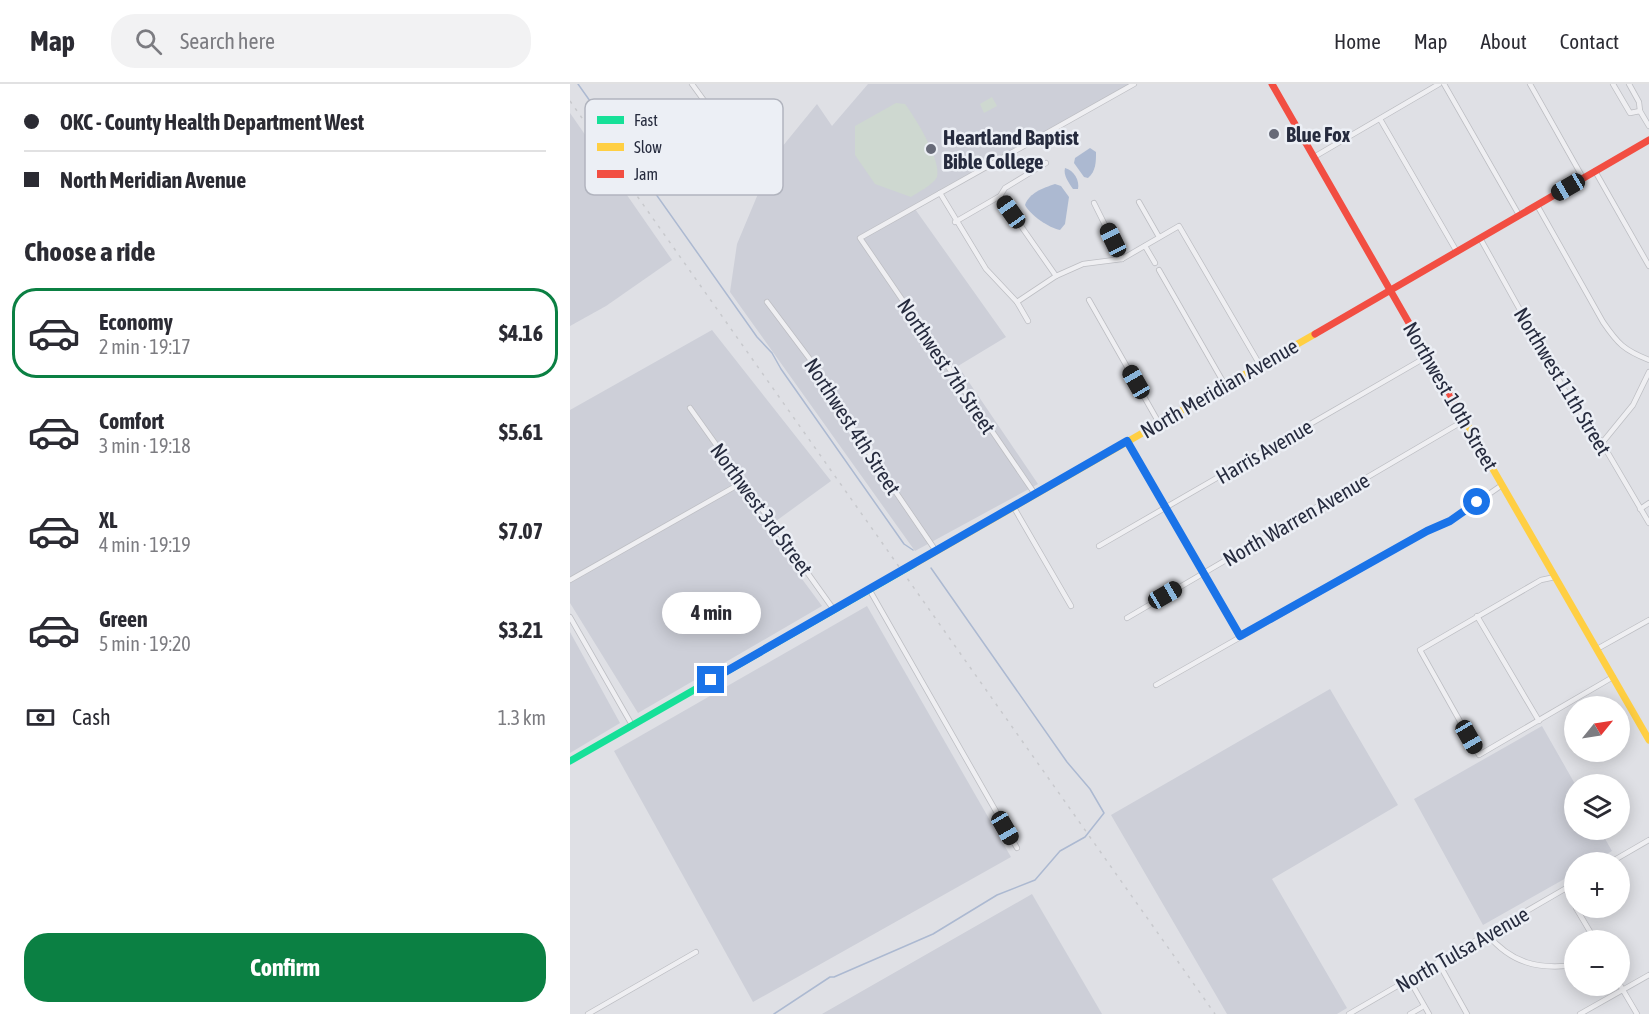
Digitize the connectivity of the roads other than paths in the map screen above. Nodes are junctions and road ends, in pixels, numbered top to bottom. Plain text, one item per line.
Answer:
1 (692, 84) edge
2 (1134, 84) edge
3 (1272, 84) edge
4 (1441, 84) edge
5 (1530, 84) edge
6 (1613, 84) edge
7 (1629, 84) edge
8 (703, 99) edge
9 (1640, 111) junction
10 (1380, 118) junction
11 (1649, 126) edge
12 (1649, 140) edge
13 (1314, 157) junction
14 (1046, 163) dead end
15 (1595, 171) junction
16 (1583, 178) junction
17 (940, 194) junction
18 (1000, 196) junction
19 (1139, 202) dead end
20 (1094, 203) dead end
21 (1537, 205) junction
22 (1519, 215) junction
23 (955, 222) junction
24 (1159, 237) junction
25 (1480, 238) junction
26 (1145, 246) junction
27 (1457, 252) junction
28 (1122, 259) junction
29 (1155, 263) dead end
30 (1649, 266) edge
31 (1159, 270) dead end
32 (1056, 276) junction
33 (1391, 291) junction
34 (1089, 300) dead end
35 (767, 302) dead end
36 (1017, 302) junction
37 (1028, 321) dead end
38 (1428, 356) junction
39 (1649, 360) edge
40 (1260, 365) junction
41 (1649, 372) edge
42 (1225, 385) junction
43 (690, 408) dead end
44 (1465, 420) junction
45 (1159, 423) junction
46 (1127, 441) junction
47 (1602, 443) junction
48 (742, 482) junction
49 (1502, 484) junction
50 (1035, 494) junction
51 (1649, 503) edge
52 (1013, 506) junction
53 (1165, 508) junction
54 (1640, 509) junction
55 (1649, 523) edge
56 (1099, 546) dead end
57 (936, 550) junction
58 (1202, 573) junction
59 (1555, 577) junction
60 (570, 580) edge
61 (869, 589) junction
62 (1071, 606) dead end
63 (834, 610) junction
64 (1477, 616) junction
65 (570, 617) edge
66 (1127, 618) dead end
67 (1649, 620) edge
68 (1240, 636) junction
69 (1597, 649) junction
70 (1613, 677) junction
71 (1156, 685) dead end
72 (1539, 721) junction
73 (632, 725) junction
74 (1649, 740) edge
75 (570, 761) edge
76 (1649, 840) edge
77 (1017, 848) dead end
78 (1628, 852) edge
79 (1564, 890) edge
80 (1487, 934) junction
81 (696, 952) dead end
82 (1438, 962) junction
83 (1564, 966) edge
84 (1649, 975) edge
85 (1409, 980) junction
86 (1630, 984) edge
87 (1609, 996) edge
88 (1627, 996) edge
89 (1424, 1006) junction
90 (588, 1014) edge
91 (1349, 1014) edge
92 (1410, 1014) edge
93 (1429, 1014) edge
94 (1467, 1014) edge
95 (1580, 1014) edge
96 (1637, 1014) edge

1 - 8 street
2 - 17 street
3 - 13 main road, Northwest 10th Street
4 - 10 street
4 - 22 street
5 - 16 street
6 - 9 street
7 - 9 street
9 - 11 street
10 - 13 street
10 - 27 street
12 - 15 main road, North Meridian Avenue
13 - 33 main road, Northwest 10th Street
14 - 18 street
15 - 16 main road, North Meridian Avenue
15 - 30 street
16 - 21 main road, North Meridian Avenue
17 - 23 street
17 - 50 street, Northwest 7th Street
18 - 23 street
18 - 32 street
19 - 24 street
20 - 28 street
21 - 22 main road, North Meridian Avenue
21 - 39 street
22 - 25 main road, North Meridian Avenue
23 - 36 street
24 - 26 street
24 - 40 street
25 - 27 main road, North Meridian Avenue
25 - 47 street, Northwest 11th Street
26 - 28 street
26 - 29 street
27 - 33 main road, North Meridian Avenue
28 - 32 street
31 - 42 street
32 - 36 street
33 - 38 main road, Northwest 10th Street
33 - 40 main road, North Meridian Avenue
34 - 45 street
35 - 57 street, Northwest 4th Street
36 - 37 street
38 - 44 main road, Northwest 10th Street
38 - 53 street, Harris Avenue
40 - 42 main road, North Meridian Avenue
41 - 47 street
42 - 45 main road, North Meridian Avenue
43 - 48 street, Northwest 3rd Street
44 - 49 main road, Northwest 10th Street
44 - 58 street, North Warren Avenue
45 - 46 main road, North Meridian Avenue
46 - 50 main road, North Meridian Avenue
46 - 53 street
47 - 54 street, Northwest 11th Street
48 - 60 street
48 - 63 street, Northwest 3rd Street
49 - 59 main road, Northwest 10th Street
49 - 68 street
50 - 52 main road, North Meridian Avenue
51 - 54 street
52 - 57 main road, North Meridian Avenue
52 - 62 street
53 - 56 street, Harris Avenue
53 - 58 street
54 - 55 street, Northwest 11th Street
57 - 61 main road, North Meridian Avenue
58 - 66 street, North Warren Avenue
58 - 68 street
59 - 64 street
59 - 69 main road, Northwest 10th Street
61 - 63 main road, North Meridian Avenue
61 - 77 street
63 - 73 main road, North Meridian Avenue
64 - 72 street
64 - 72 street
65 - 73 street
67 - 69 street
68 - 71 street
69 - 70 main road, Northwest 10th Street
70 - 72 street
70 - 74 main road, Northwest 10th Street
73 - 75 main road, North Meridian Avenue
76 - 78 street
79 - 80 street, North Tulsa Avenue
80 - 82 street, North Tulsa Avenue
80 - 83 street
81 - 90 street
82 - 85 street, North Tulsa Avenue
82 - 94 street
84 - 86 street
85 - 89 street
85 - 91 street, North Tulsa Avenue
87 - 95 street
88 - 96 street
89 - 92 street
89 - 93 street

